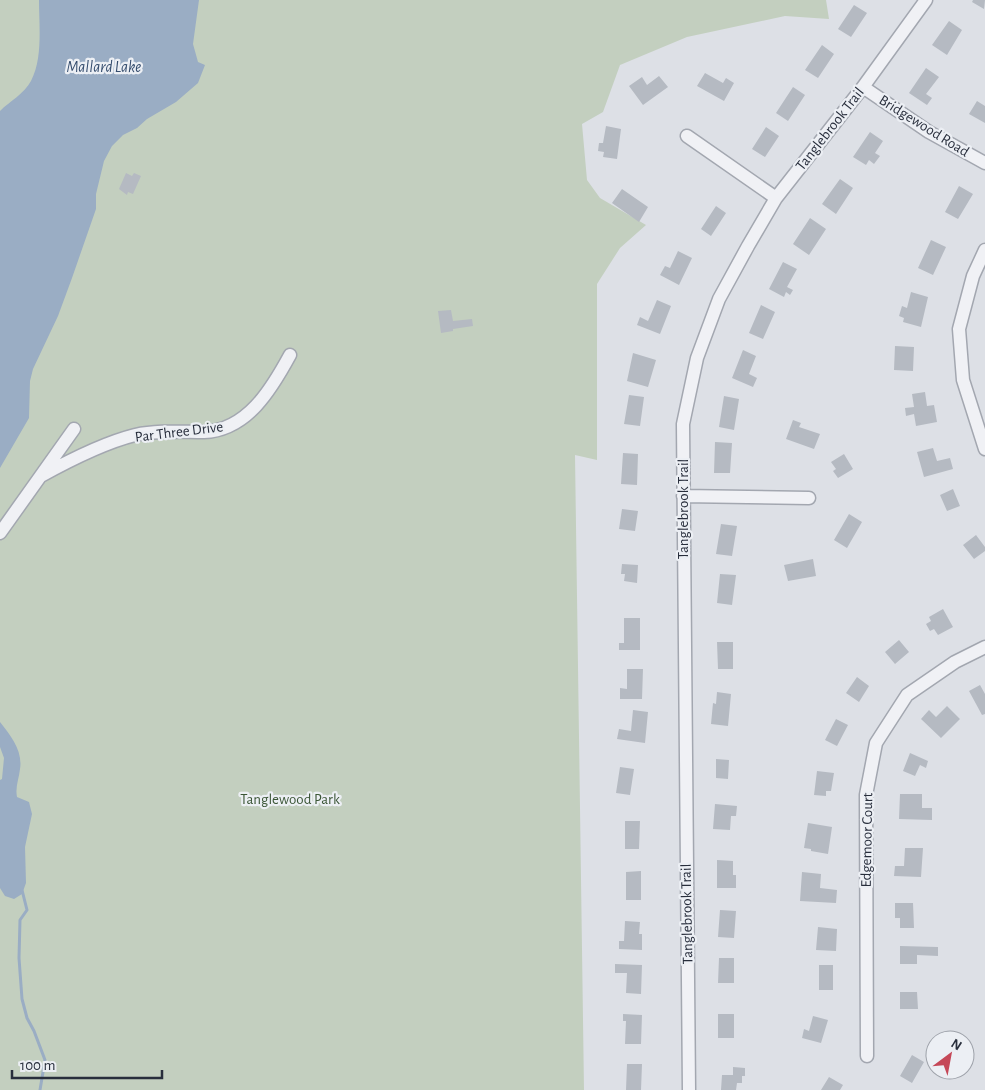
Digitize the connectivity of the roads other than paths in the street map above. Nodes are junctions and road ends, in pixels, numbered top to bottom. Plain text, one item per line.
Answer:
1 (926, 0) edge
2 (863, 88) junction
3 (686, 136) dead end
4 (985, 163) edge
5 (776, 198) junction
6 (985, 250) edge
7 (290, 355) dead end
8 (74, 429) dead end
9 (985, 449) edge
10 (41, 476) junction
11 (683, 496) junction
12 (809, 498) dead end
13 (0, 533) edge
14 (985, 647) edge
15 (867, 1056) dead end
16 (689, 1090) edge

1 - 2 street, Tanglebrook Trail
2 - 4 street, Bridgewood Road
2 - 5 street, Tanglebrook Trail
3 - 5 street
5 - 11 street, Tanglebrook Trail
6 - 9 street
7 - 10 street, Par Three Drive
8 - 10 street
10 - 13 street
11 - 12 street
11 - 16 street, Tanglebrook Trail
14 - 15 street, Edgemoor Court

